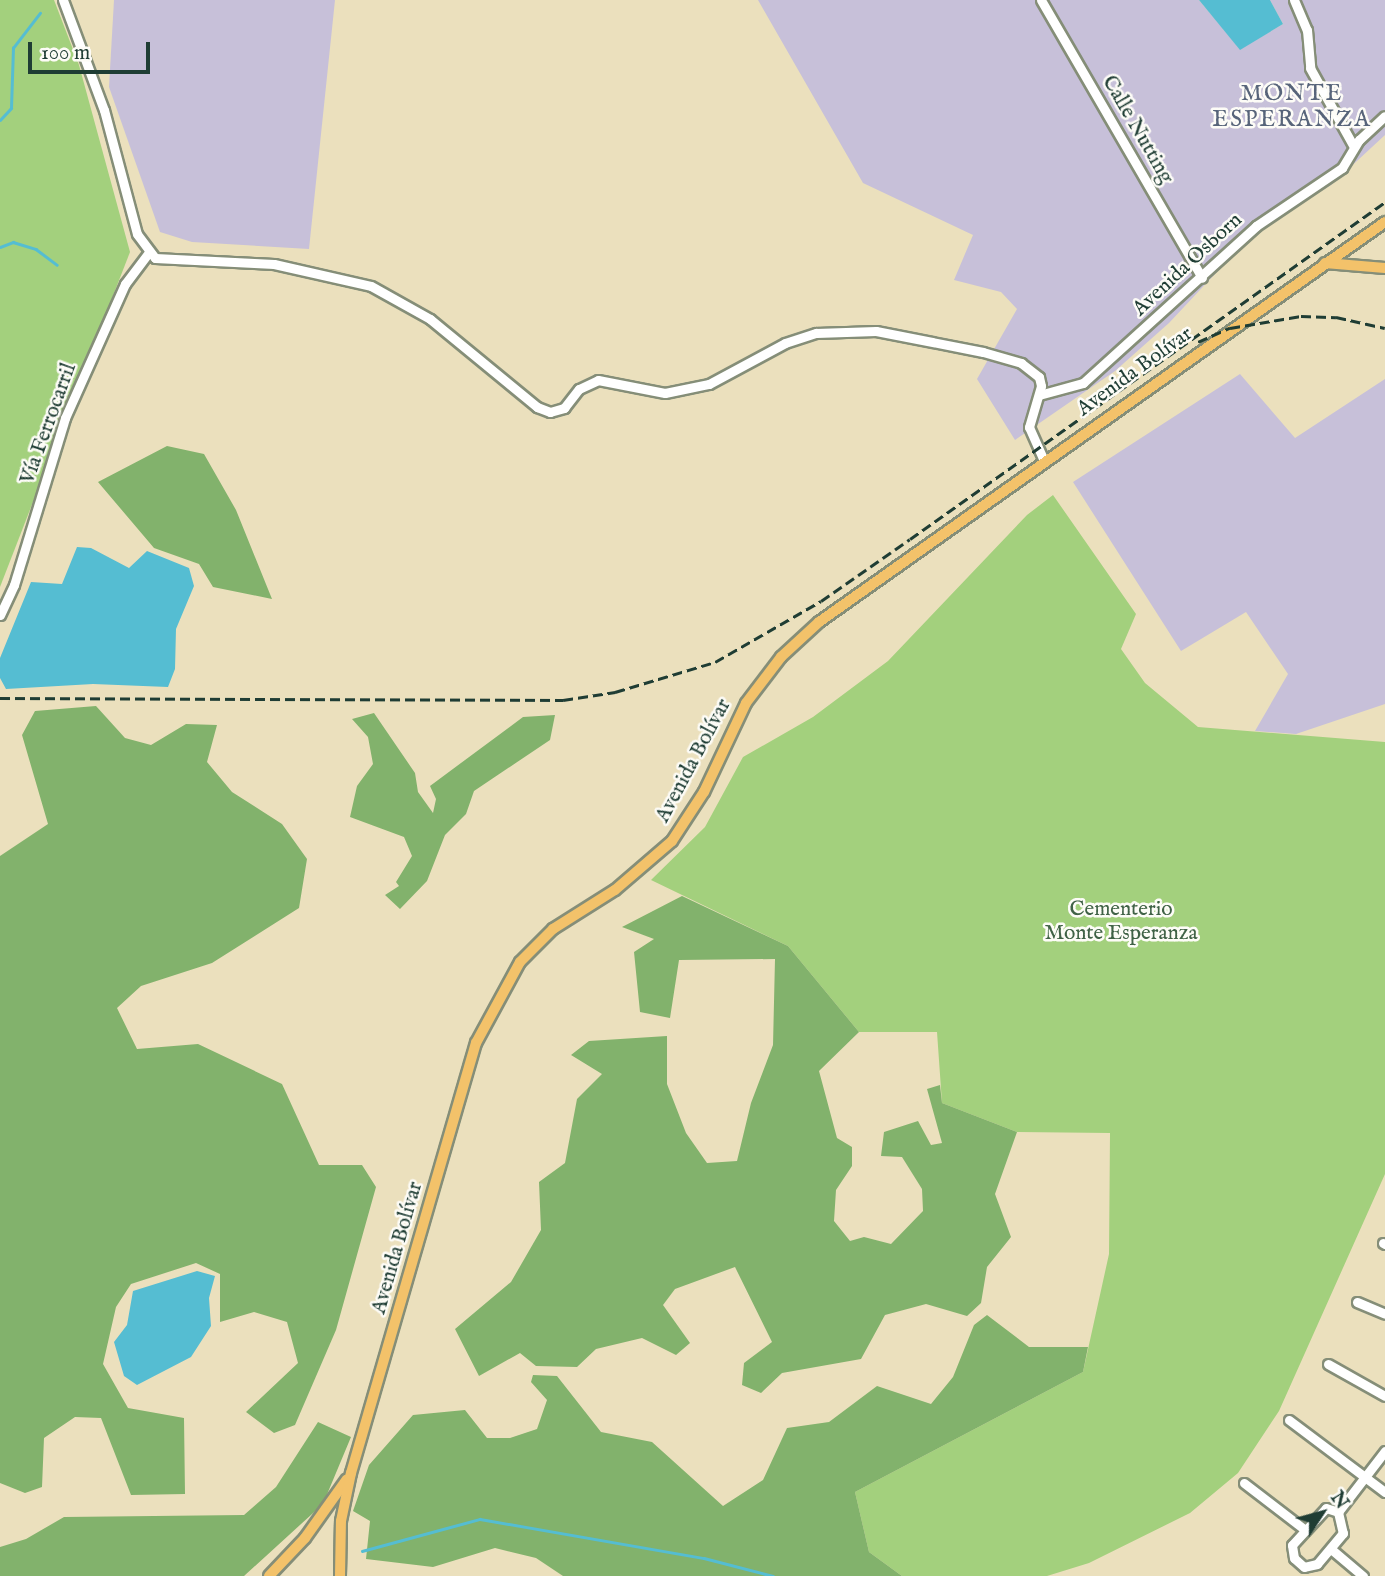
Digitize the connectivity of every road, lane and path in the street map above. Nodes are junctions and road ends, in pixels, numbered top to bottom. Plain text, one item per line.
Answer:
1 (62, 0) edge
2 (1041, 0) edge
3 (1294, 0) edge
4 (1385, 116) edge
5 (1354, 147) junction
6 (1385, 222) edge
7 (148, 253) junction
8 (1325, 263) junction
9 (1385, 268) edge
10 (1202, 278) junction
11 (1038, 396) junction
12 (1044, 461) junction
13 (0, 615) edge
14 (1357, 1302) dead end
15 (1385, 1314) edge
16 (1328, 1364) dead end
17 (1385, 1396) edge
18 (1289, 1420) dead end
19 (1385, 1451) edge
20 (351, 1473) junction
21 (1369, 1475) junction
22 (1244, 1483) dead end
23 (1385, 1492) edge
24 (1338, 1512) junction
25 (1304, 1529) junction
26 (1331, 1549) junction
27 (269, 1576) edge
28 (340, 1576) edge
29 (1363, 1576) edge

1 - 7 street
2 - 10 street, Calle Nutting
3 - 5 street
4 - 5 street, Avenida Osborn
5 - 10 street, Avenida Osborn
6 - 8 main road, Avenida Bolívar
7 - 11 street
7 - 13 street, Vía Ferrocarril
8 - 9 main road
8 - 12 main road, Avenida Bolívar
10 - 11 street, Avenida Osborn
11 - 12 street
12 - 20 main road, Avenida Bolívar
14 - 15 street
16 - 17 street
18 - 21 street
19 - 21 street
20 - 27 main road
20 - 28 main road, Avenida Bolívar
21 - 23 street
21 - 24 street
22 - 25 street
24 - 25 street
24 - 26 street
25 - 26 street
26 - 29 street

